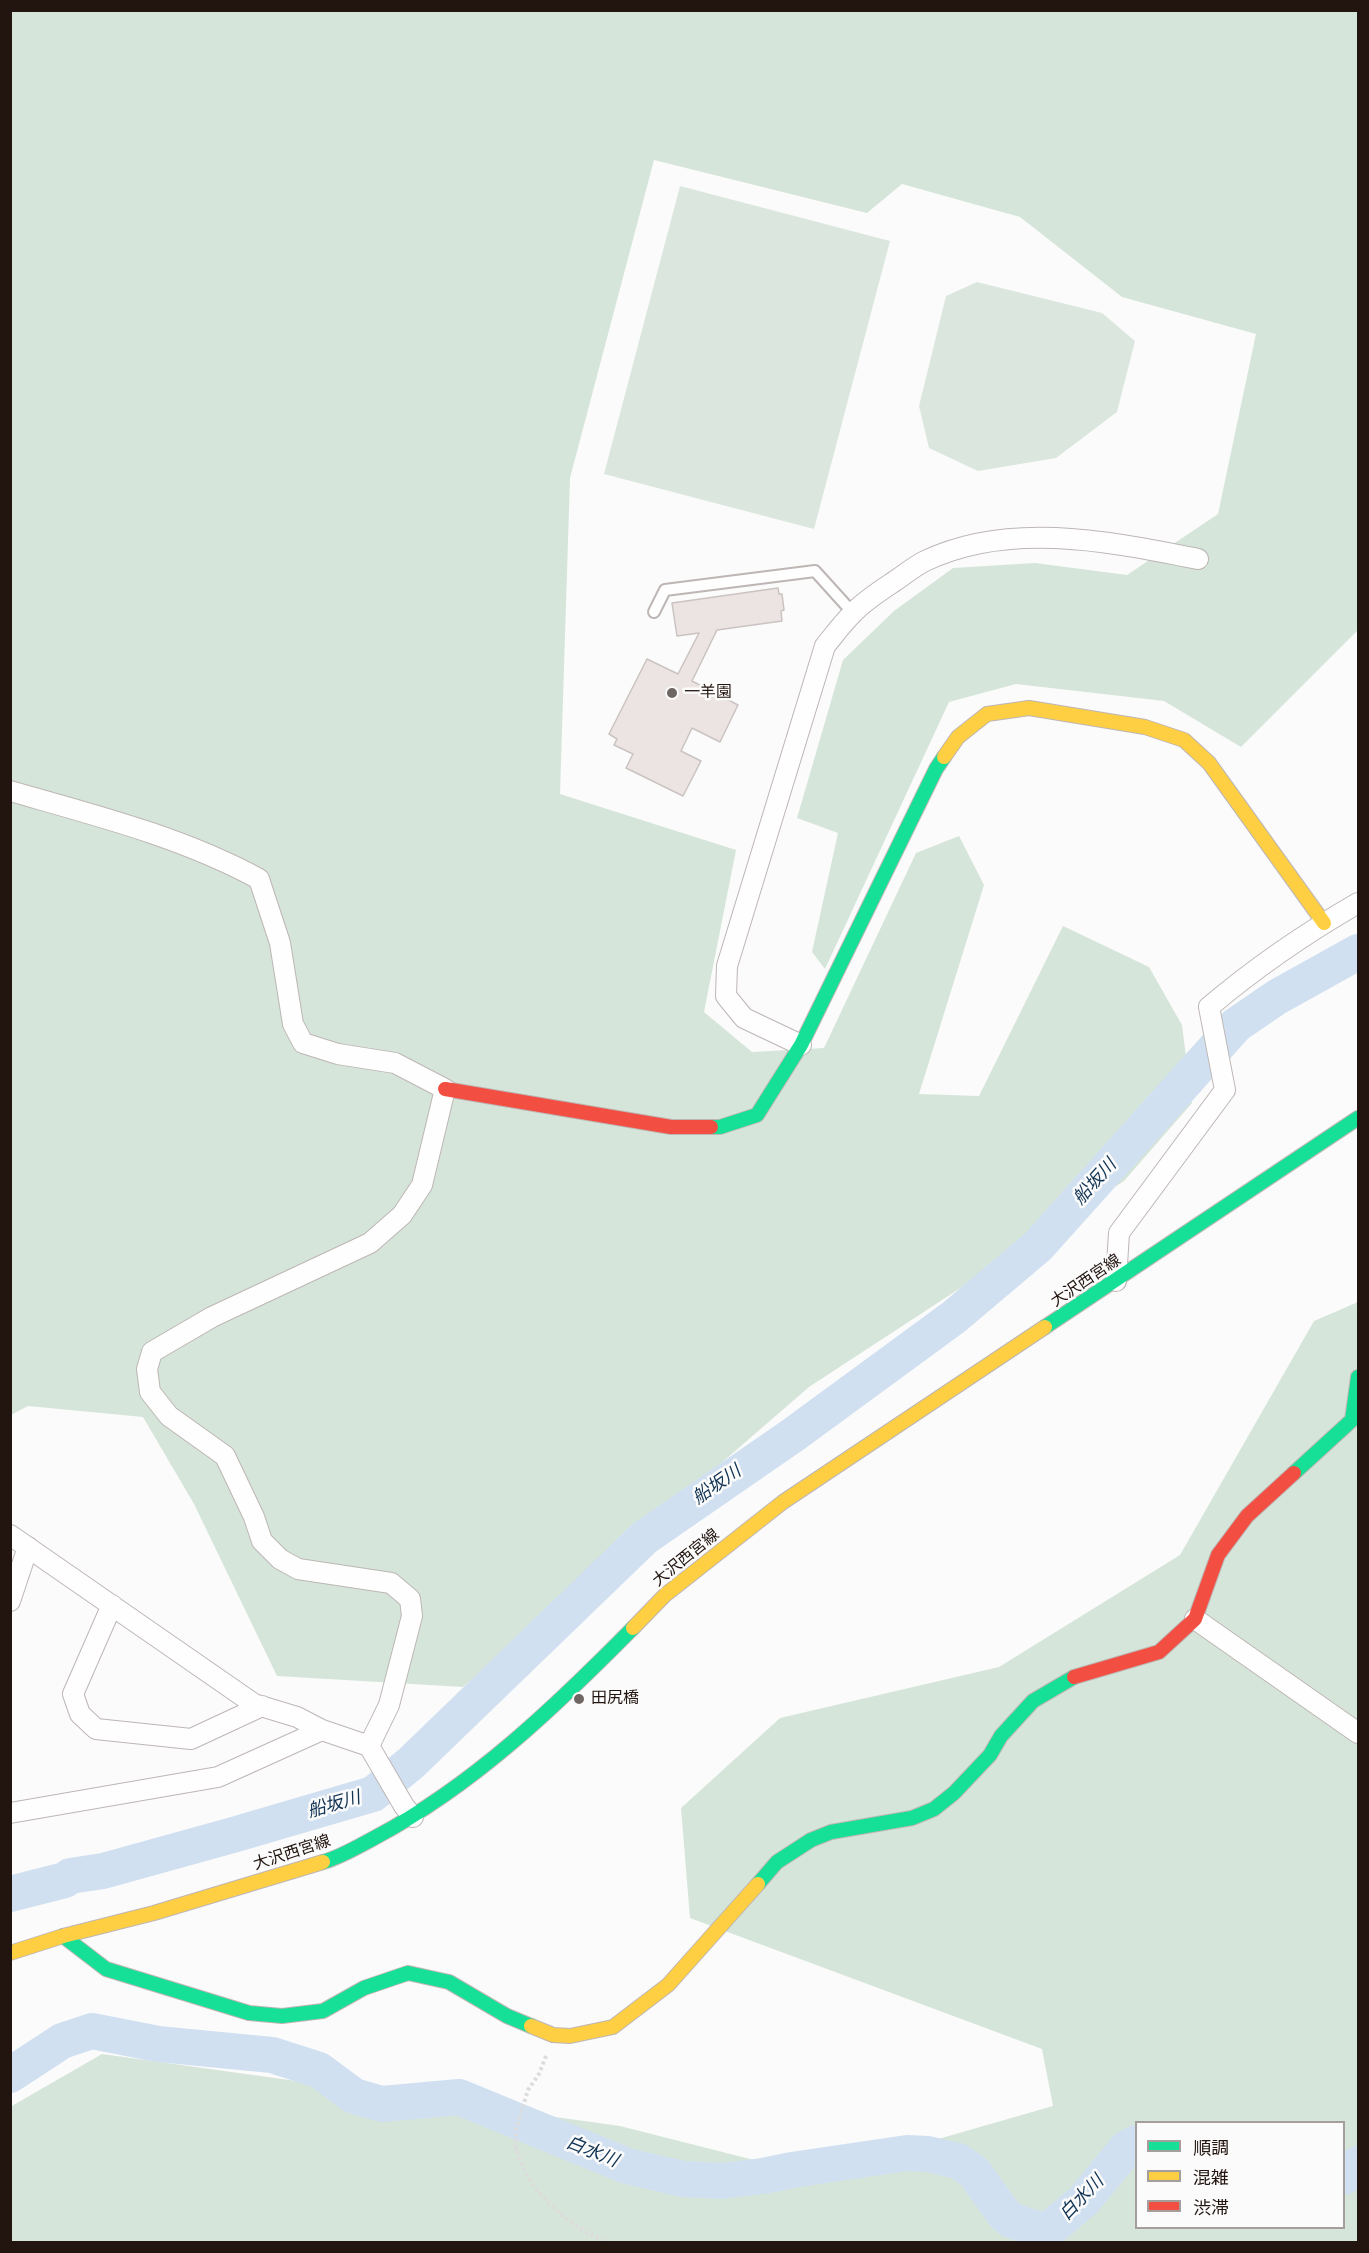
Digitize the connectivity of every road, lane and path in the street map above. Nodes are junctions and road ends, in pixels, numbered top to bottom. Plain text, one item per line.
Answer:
1 (1198, 559) dead end
2 (654, 612) dead end
3 (853, 613) junction
4 (10, 791) edge
5 (1359, 903) edge
6 (1324, 923) junction
7 (801, 1045) junction
8 (445, 1089) junction
9 (1359, 1118) edge
10 (1116, 1281) junction
11 (1359, 1377) edge
12 (10, 1535) edge
13 (28, 1547) junction
14 (10, 1601) edge
15 (112, 1605) junction
16 (1195, 1619) junction
17 (262, 1706) junction
18 (322, 1730) junction
19 (1359, 1734) edge
20 (372, 1751) junction
21 (409, 1811) junction
22 (10, 1813) edge
23 (63, 1936) junction
24 (10, 1953) edge
25 (553, 2035) junction
26 (607, 2242) edge

1 - 3 street
2 - 3 lane
3 - 7 street
4 - 8 street
5 - 6 street
6 - 7 street
6 - 10 street
7 - 8 street
8 - 20 street
9 - 10 street, 大沢西宮線
10 - 21 street, 大沢西宮線
11 - 16 street
12 - 13 street
13 - 14 street
13 - 15 street
15 - 17 street
15 - 17 street
16 - 19 street
16 - 25 street
17 - 18 street
18 - 20 street
18 - 22 street
20 - 21 street
21 - 23 street, 大沢西宮線
23 - 24 street, 大沢西宮線
23 - 25 street
25 - 26 path

